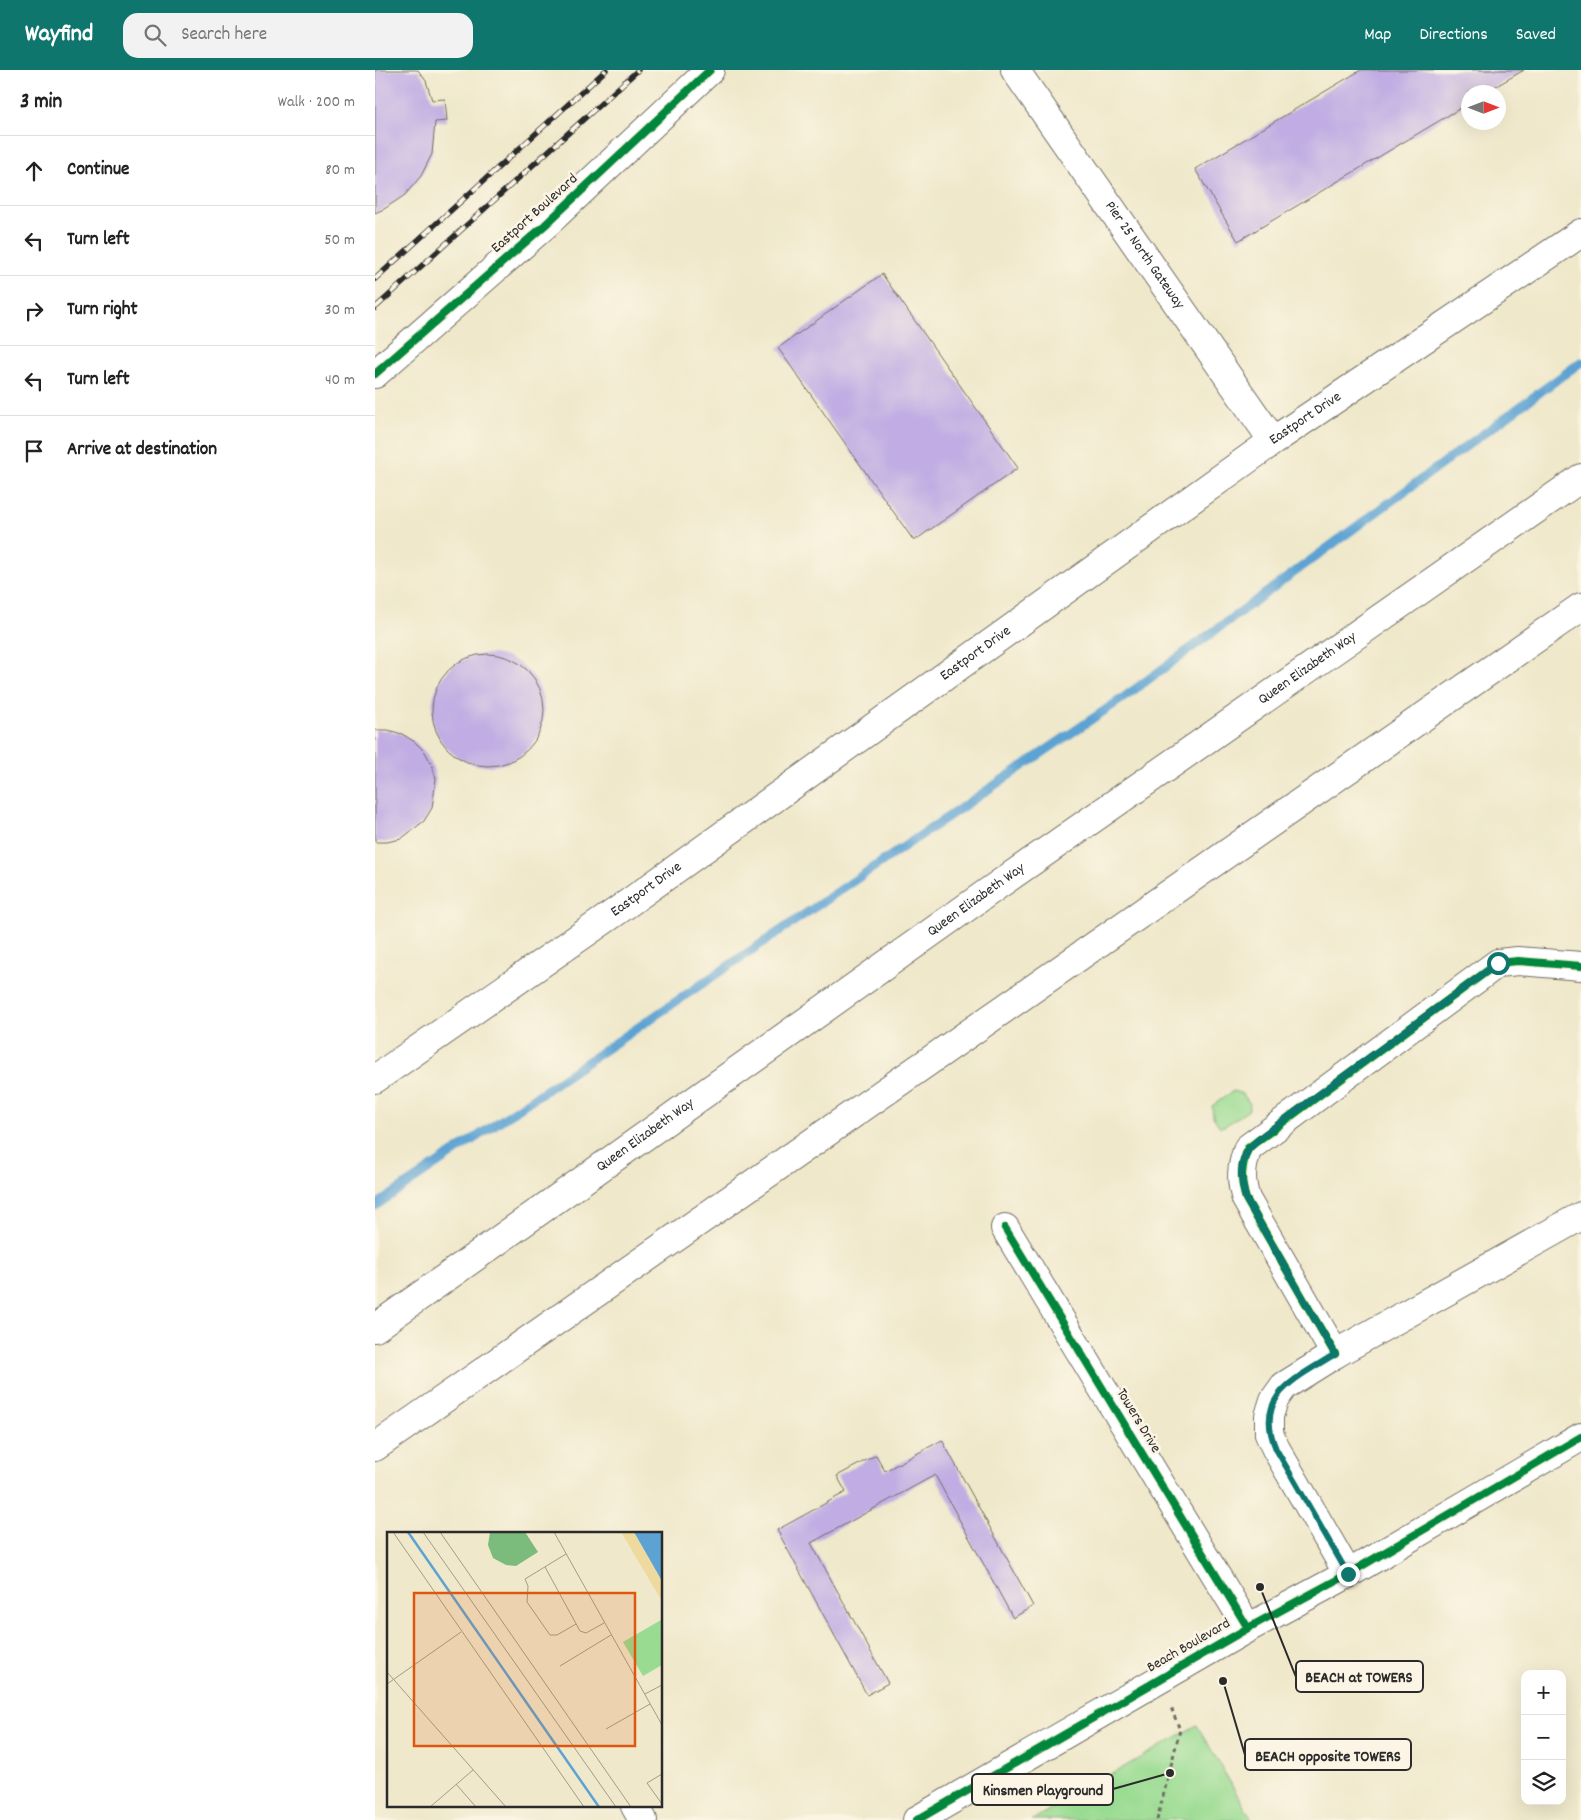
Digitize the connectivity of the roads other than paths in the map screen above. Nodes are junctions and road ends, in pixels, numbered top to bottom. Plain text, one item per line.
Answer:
1 (710, 70) edge
2 (1015, 70) edge
3 (1581, 233) edge
4 (375, 374) edge
5 (1273, 441) junction
6 (1581, 478) edge
7 (1581, 607) edge
8 (1581, 966) edge
9 (375, 1079) edge
10 (1581, 1216) edge
11 (1005, 1228) dead end
12 (375, 1328) edge
13 (1335, 1354) junction
14 (1581, 1437) edge
15 (375, 1448) edge
16 (1348, 1574) junction
17 (1248, 1628) junction
18 (636, 1808) edge
19 (643, 1820) edge
20 (917, 1820) edge

1 - 4 main road, Eastport Boulevard
2 - 5 main road, Pier 25 North Gateway
3 - 5 main road, Eastport Drive
5 - 9 main road, Eastport Drive
6 - 12 main road, Queen Elizabeth Way
7 - 15 main road
8 - 13 main road
10 - 13 main road
11 - 17 main road, Towers Drive
13 - 16 main road
14 - 16 main road, Beach Boulevard
16 - 17 main road, Beach Boulevard
17 - 20 main road, Beach Boulevard
18 - 19 main road

